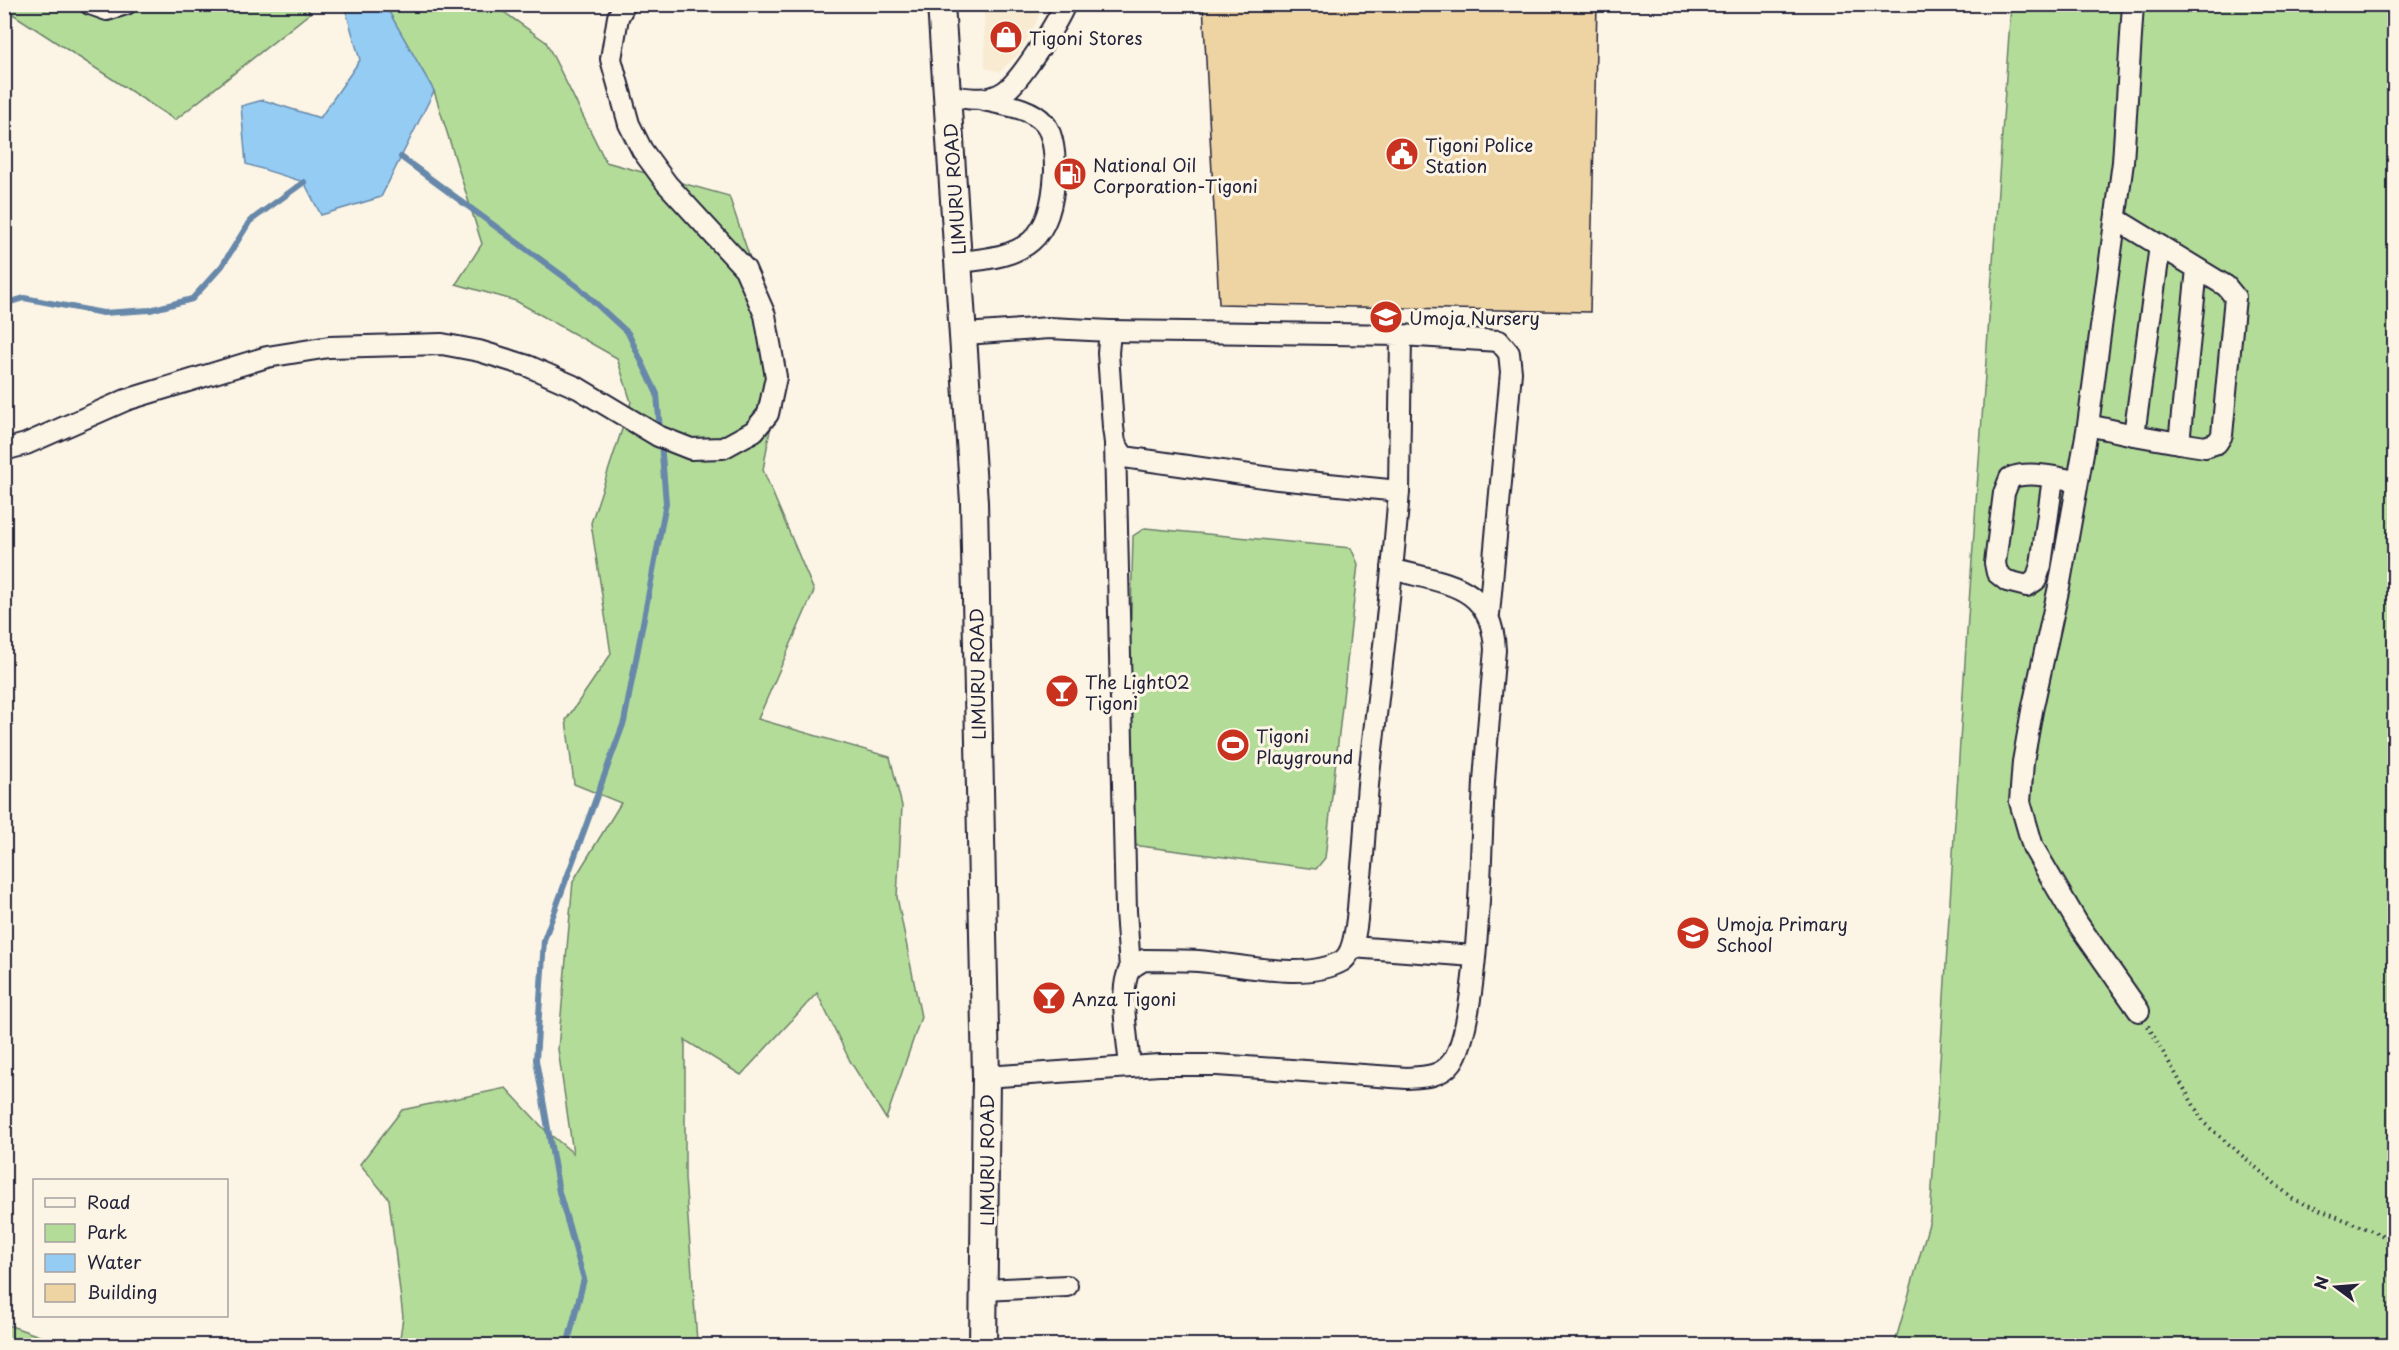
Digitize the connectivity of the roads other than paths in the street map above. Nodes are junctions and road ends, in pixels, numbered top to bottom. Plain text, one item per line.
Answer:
1 (90, 4) edge
2 (126, 4) edge
3 (624, 4) edge
4 (941, 4) edge
5 (1065, 4) edge
6 (2133, 4) edge
7 (949, 96) junction
8 (980, 99) junction
9 (2116, 219) junction
10 (2160, 246) junction
11 (959, 262) junction
12 (2197, 269) junction
13 (1110, 331) junction
14 (965, 334) junction
15 (1401, 334) junction
16 (2088, 425) junction
17 (2134, 435) junction
18 (1115, 443) junction
19 (2179, 443) junction
20 (4, 450) edge
21 (2053, 478) junction
22 (2077, 481) junction
23 (1399, 491) junction
24 (1392, 569) junction
25 (1489, 614) junction
26 (1352, 947) junction
27 (1474, 956) junction
28 (1130, 969) junction
29 (2139, 1011) road end
30 (1130, 1066) junction
31 (986, 1077) junction
32 (1067, 1286) dead end
33 (985, 1290) junction
34 (983, 1346) edge

1 - 2 street
3 - 20 street
4 - 7 main road, LIMURU ROAD
5 - 8 street
6 - 9 street
7 - 8 street
7 - 11 main road, LIMURU ROAD
8 - 11 street
9 - 10 street
9 - 16 street
10 - 12 street
10 - 17 street
11 - 14 main road, LIMURU ROAD
12 - 19 street
12 - 19 street
13 - 14 street
13 - 15 street
13 - 18 street
14 - 31 main road, LIMURU ROAD
15 - 23 street
15 - 25 street
16 - 17 street
16 - 22 street
17 - 19 street
18 - 23 street
18 - 28 street
21 - 21 street
21 - 22 street
22 - 29 street
23 - 24 street
24 - 25 street
24 - 26 street
25 - 27 street
26 - 27 street
26 - 28 street
27 - 30 street
28 - 30 street
30 - 31 street
31 - 33 main road, LIMURU ROAD
32 - 33 street
33 - 34 main road, LIMURU ROAD

